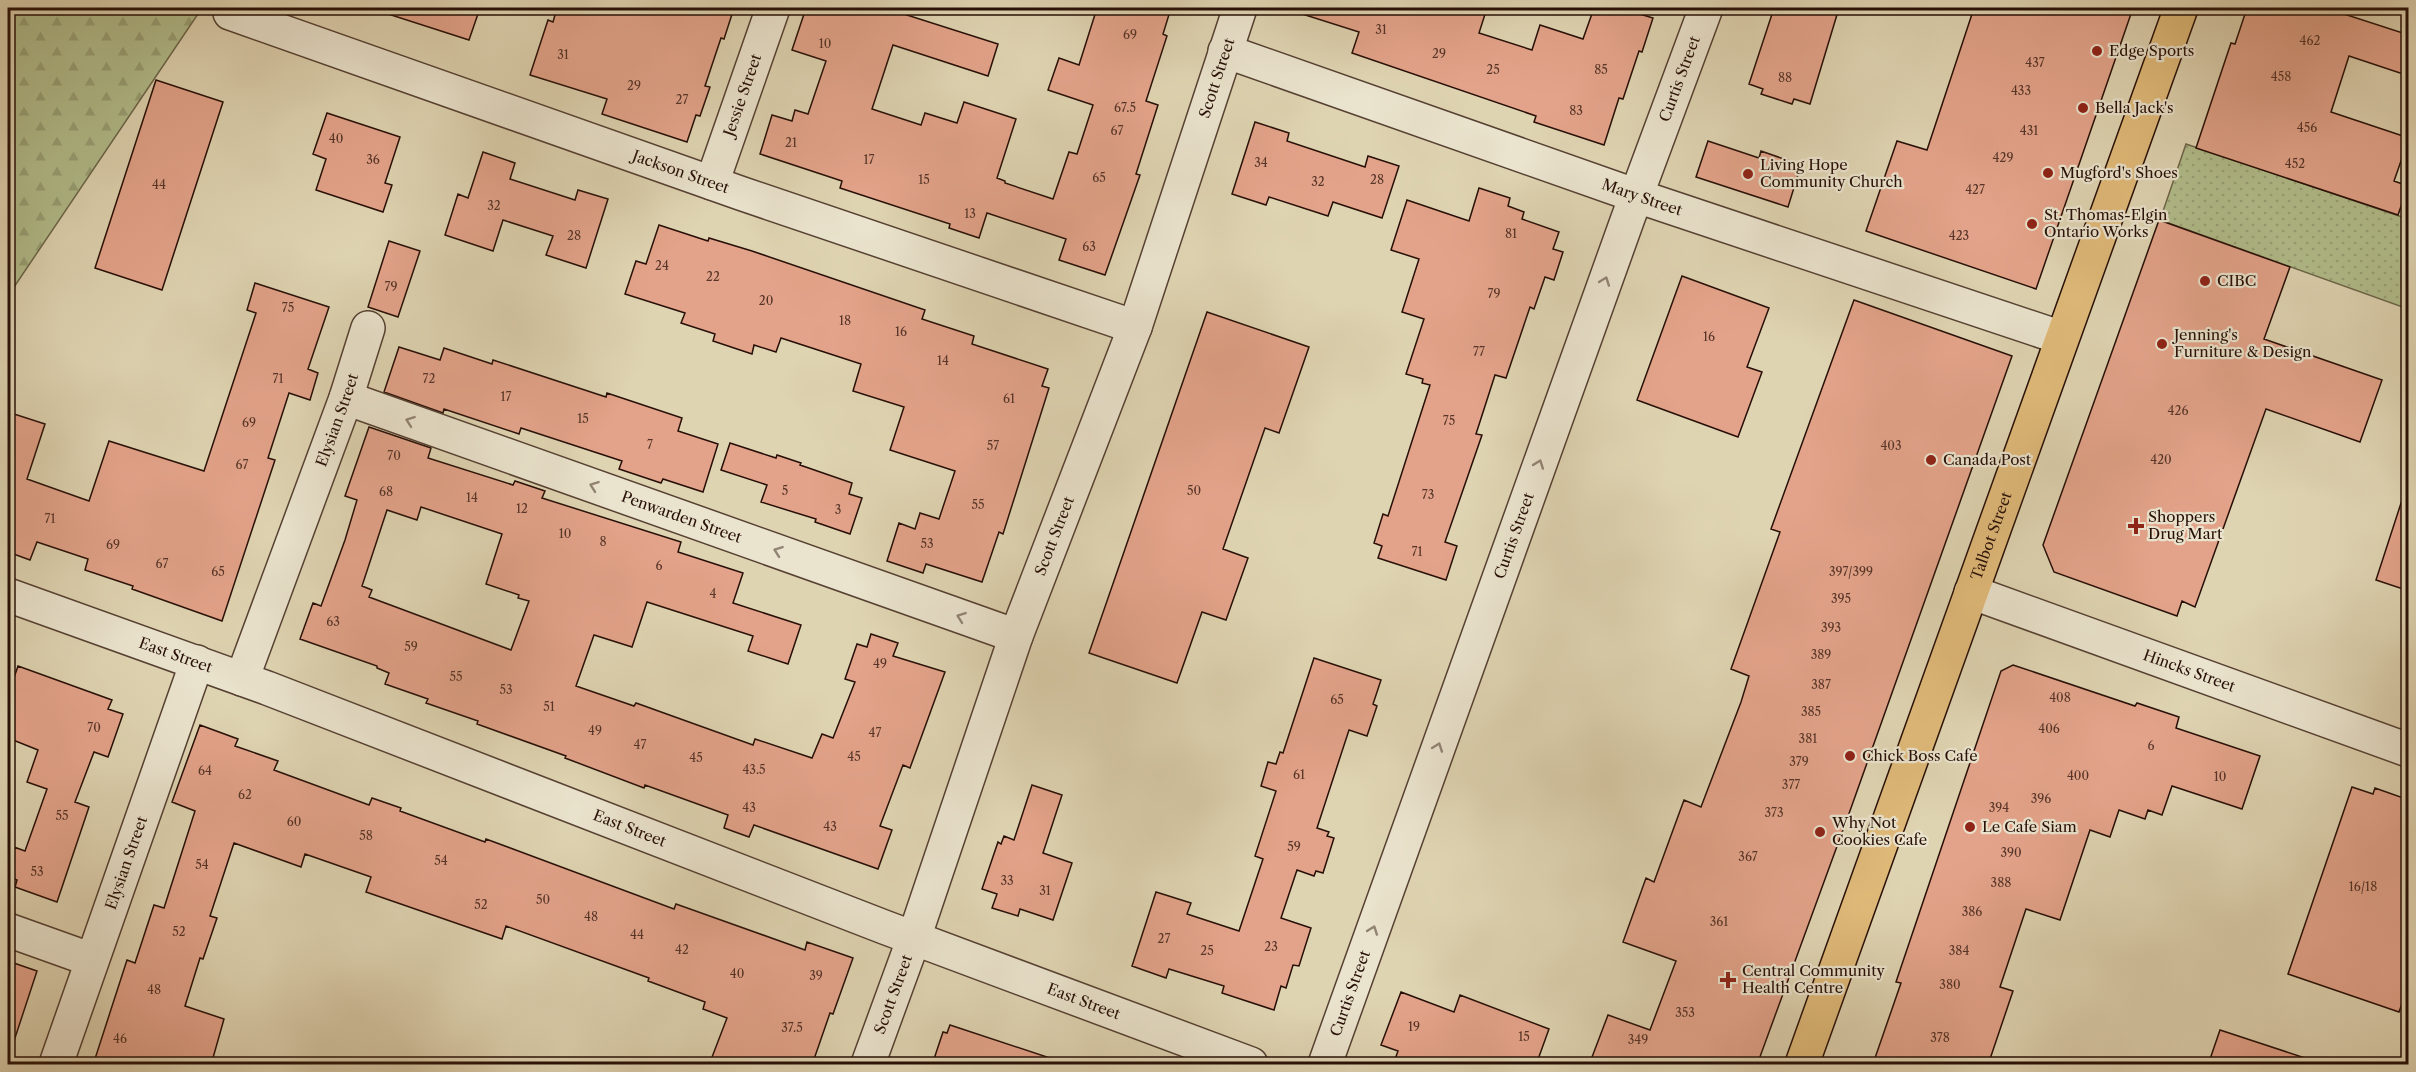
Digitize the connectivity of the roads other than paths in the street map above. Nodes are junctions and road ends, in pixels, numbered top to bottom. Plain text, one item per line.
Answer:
1 (773, 8) edge
2 (1240, 8) edge
3 (1706, 8) edge
4 (2181, 8) edge
5 (230, 13) dead end
6 (1225, 51) junction
7 (712, 183) junction
8 (1637, 196) junction
9 (1135, 327) junction
10 (368, 328) dead end
11 (2062, 338) junction
12 (346, 398) junction
13 (1971, 592) junction
14 (8, 595) edge
15 (1016, 636) junction
16 (197, 662) junction
17 (242, 679) junction
18 (2409, 750) edge
19 (8, 930) edge
20 (914, 938) junction
21 (92, 960) junction
22 (56, 1065) edge
23 (868, 1065) edge
24 (1251, 1065) edge
25 (1325, 1065) edge
26 (1802, 1065) edge

1 - 7 street, Jessie Street
2 - 6 street, Scott Street
3 - 8 street, Curtis Street
4 - 11 main road, Talbot Street
5 - 7 street, Jackson Street
6 - 8 street, Mary Street
6 - 9 street, Scott Street
7 - 9 street, Jackson Street
8 - 11 street, Mary Street
25 -> 8 street, Curtis Street
9 - 15 street, Scott Street
10 - 12 street, Elysian Street
11 - 13 main road, Talbot Street
15 -> 12 street, Penwarden Street
12 - 17 street, Elysian Street
13 - 18 street, Hincks Street
13 - 26 main road, Talbot Street
14 - 16 street, East Street
15 - 20 street, Scott Street
16 - 17 street, East Street
16 - 21 street, Elysian Street
17 - 20 street, East Street
19 - 21 street
20 - 23 street, Scott Street
20 - 24 street, East Street
21 - 22 street, Elysian Street

